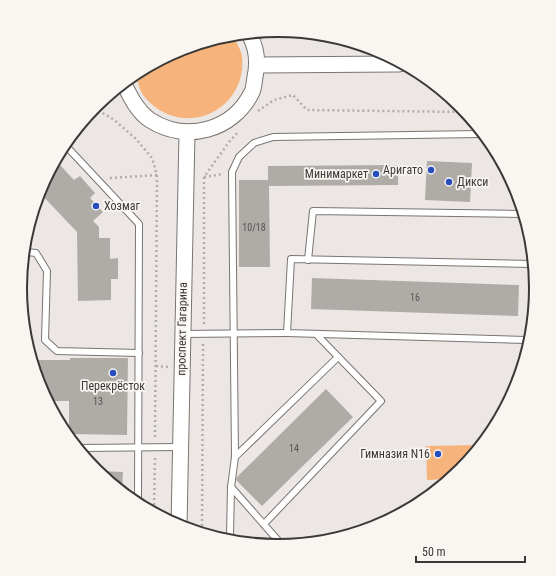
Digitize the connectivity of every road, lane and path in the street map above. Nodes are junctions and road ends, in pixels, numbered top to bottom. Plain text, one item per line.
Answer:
1 (251, 39) edge
2 (391, 64) edge
3 (257, 65) junction
4 (127, 88) edge
5 (456, 112) edge
6 (256, 113) dead end
7 (240, 130) dead end
8 (187, 133) junction
9 (476, 134) edge
10 (69, 149) edge
11 (232, 172) junction
12 (157, 175) dead end
13 (204, 177) junction
14 (97, 179) junction
15 (518, 214) edge
16 (30, 252) edge
17 (308, 260) junction
18 (528, 264) edge
19 (287, 333) junction
20 (182, 334) junction
21 (204, 334) junction
22 (233, 334) junction
23 (316, 334) junction
24 (523, 340) edge
25 (139, 353) junction
26 (338, 357) junction
27 (139, 447) junction
28 (180, 447) junction
29 (85, 448) edge
30 (234, 457) junction
31 (231, 487) junction
32 (138, 496) edge
33 (179, 519) edge
34 (264, 524) junction
35 (202, 527) edge
36 (230, 534) edge
37 (277, 539) edge

1 - 3 street
2 - 3 street
3 - 8 street
4 - 8 street
5 - 6 path
7 - 13 path
8 - 20 street, проспект Гагарина
9 - 11 lane
10 - 14 lane
11 - 13 path
11 - 22 lane
12 - 14 path
13 - 21 path
14 - 25 lane
15 - 17 lane
16 - 25 lane
17 - 18 lane
17 - 19 lane
19 - 22 lane
19 - 23 lane
20 - 21 lane
20 - 28 street, проспект Гагарина
21 - 22 lane
21 - 35 path
22 - 30 lane
23 - 24 lane
23 - 26 lane
25 - 27 lane
26 - 30 lane
26 - 34 lane
27 - 28 lane
27 - 29 lane
27 - 32 lane
28 - 33 street, проспект Гагарина
30 - 31 lane
31 - 34 lane
31 - 36 lane
34 - 37 lane

